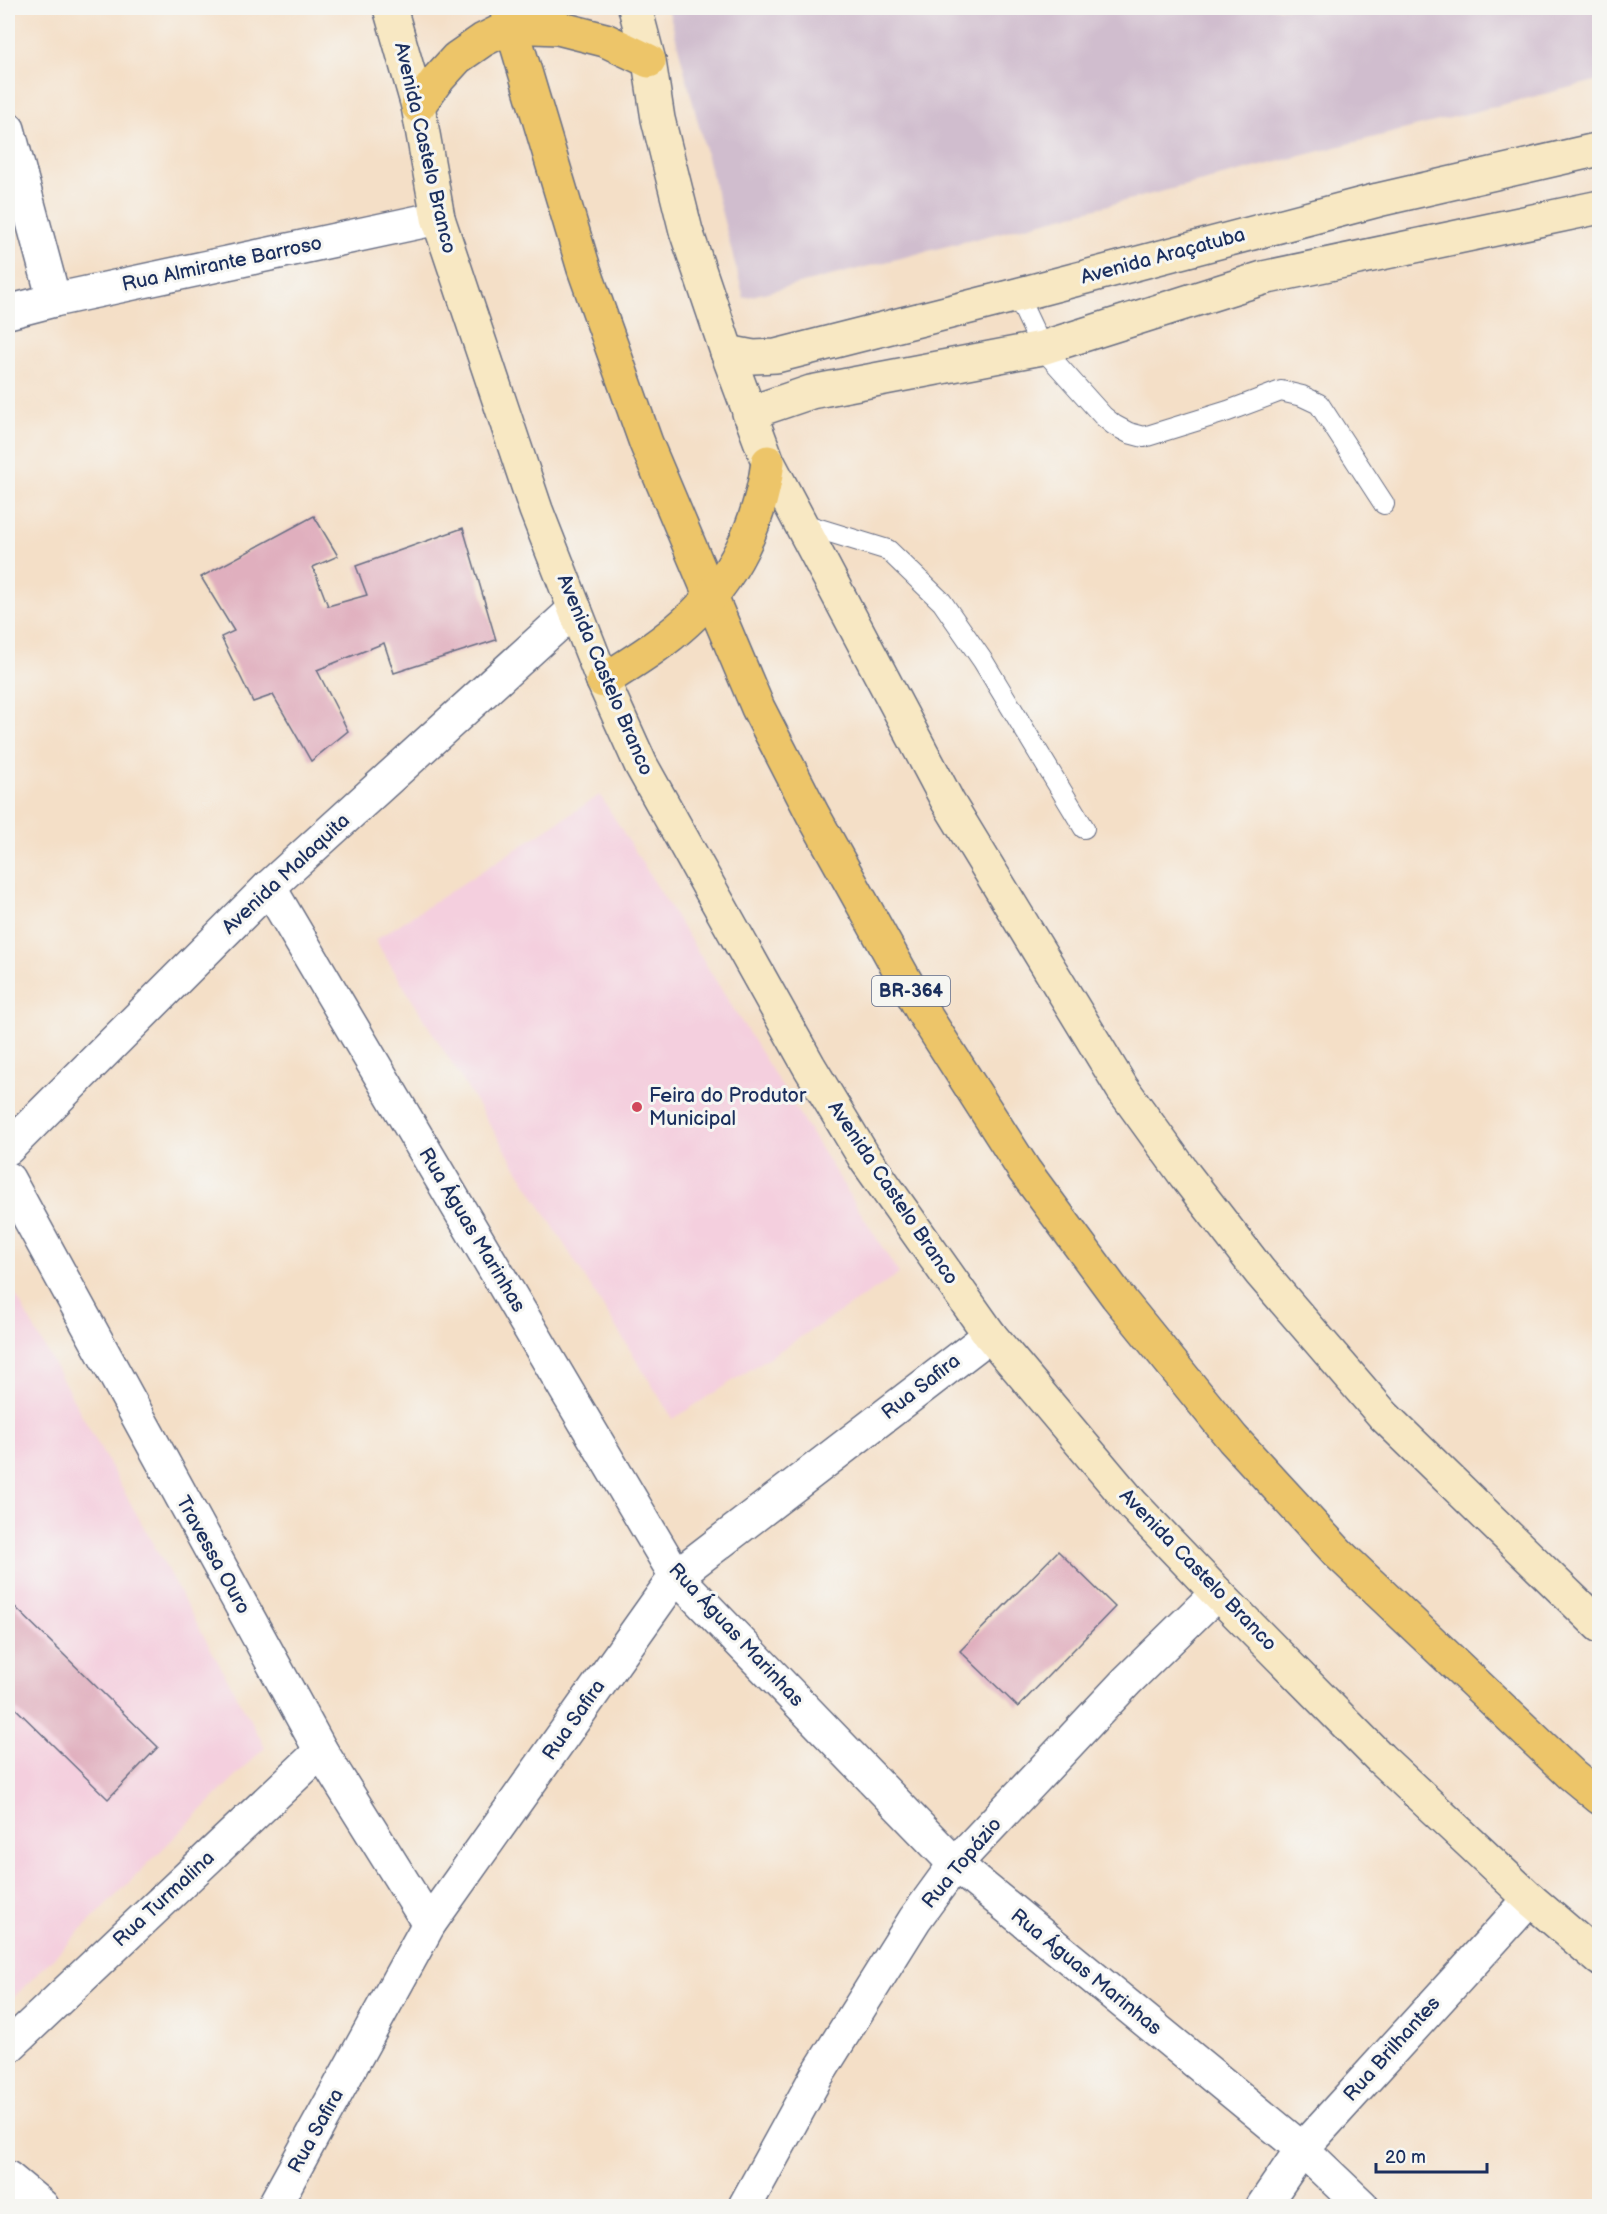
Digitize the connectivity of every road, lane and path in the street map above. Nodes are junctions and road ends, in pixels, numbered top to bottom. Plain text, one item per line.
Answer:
1 (390, 8) edge
2 (635, 8) edge
3 (508, 17) edge
4 (649, 61) junction
5 (418, 106) junction
6 (8, 129) edge
7 (1599, 149) edge
8 (1599, 207) edge
9 (438, 219) junction
10 (1017, 295) junction
11 (54, 300) junction
12 (8, 312) edge
13 (1042, 348) junction
14 (727, 352) junction
15 (749, 413) junction
16 (768, 462) junction
17 (1384, 504) dead end
18 (800, 523) junction
19 (711, 595) junction
20 (575, 609) junction
21 (603, 681) junction
22 (1084, 828) dead end
23 (269, 887) junction
24 (8, 1148) edge
25 (8, 1179) edge
26 (990, 1335) junction
27 (676, 1576) junction
28 (1217, 1593) junction
29 (1599, 1626) edge
30 (321, 1751) junction
31 (1599, 1798) edge
32 (955, 1864) junction
33 (1530, 1899) junction
34 (429, 1924) junction
35 (1599, 1959) edge
36 (8, 2047) edge
37 (1302, 2149) junction
38 (8, 2178) edge
39 (42, 2206) edge
40 (274, 2206) edge
41 (745, 2206) edge
42 (1263, 2206) edge
43 (1362, 2206) edge

1 - 5 main road, Avenida Castelo Branco
2 - 4 main road
3 - 4 highway
3 - 5 highway
3 - 19 highway, BR-364
4 - 14 main road
5 - 9 main road, Avenida Castelo Branco
6 - 11 street
7 - 10 main road, Avenida Araçatuba
8 - 13 main road
9 - 11 street, Rua Almirante Barroso
9 - 20 main road, Avenida Castelo Branco
10 - 13 lane
10 - 14 main road, Avenida Araçatuba
11 - 12 street, Rua Almirante Barroso
13 - 15 main road
13 - 17 lane
14 - 15 main road
15 - 16 main road
16 - 18 main road
16 - 19 highway
18 - 22 lane
18 - 29 main road
19 - 21 highway
19 - 31 highway, BR-364
20 - 21 main road, Avenida Castelo Branco
20 - 23 street, Avenida Malaquita
21 - 26 main road, Avenida Castelo Branco
23 - 24 street, Avenida Malaquita
23 - 27 street, Rua Águas Marinhas
25 - 30 street, Travessa Ouro
26 - 27 street, Rua Safira
26 - 28 main road, Avenida Castelo Branco
27 - 32 street, Rua Águas Marinhas
27 - 34 street, Rua Safira
28 - 32 street, Rua Topázio
28 - 33 main road, Avenida Castelo Branco
30 - 34 street, Travessa Ouro
30 - 36 street, Rua Turmalina
32 - 37 street, Rua Águas Marinhas
32 - 41 street, Rua Topázio
33 - 35 main road, Avenida Castelo Branco
33 - 37 street, Rua Brilhantes
34 - 40 street, Rua Safira
37 - 42 street, Rua Brilhantes
37 - 43 street, Rua Águas Marinhas
38 - 39 street

